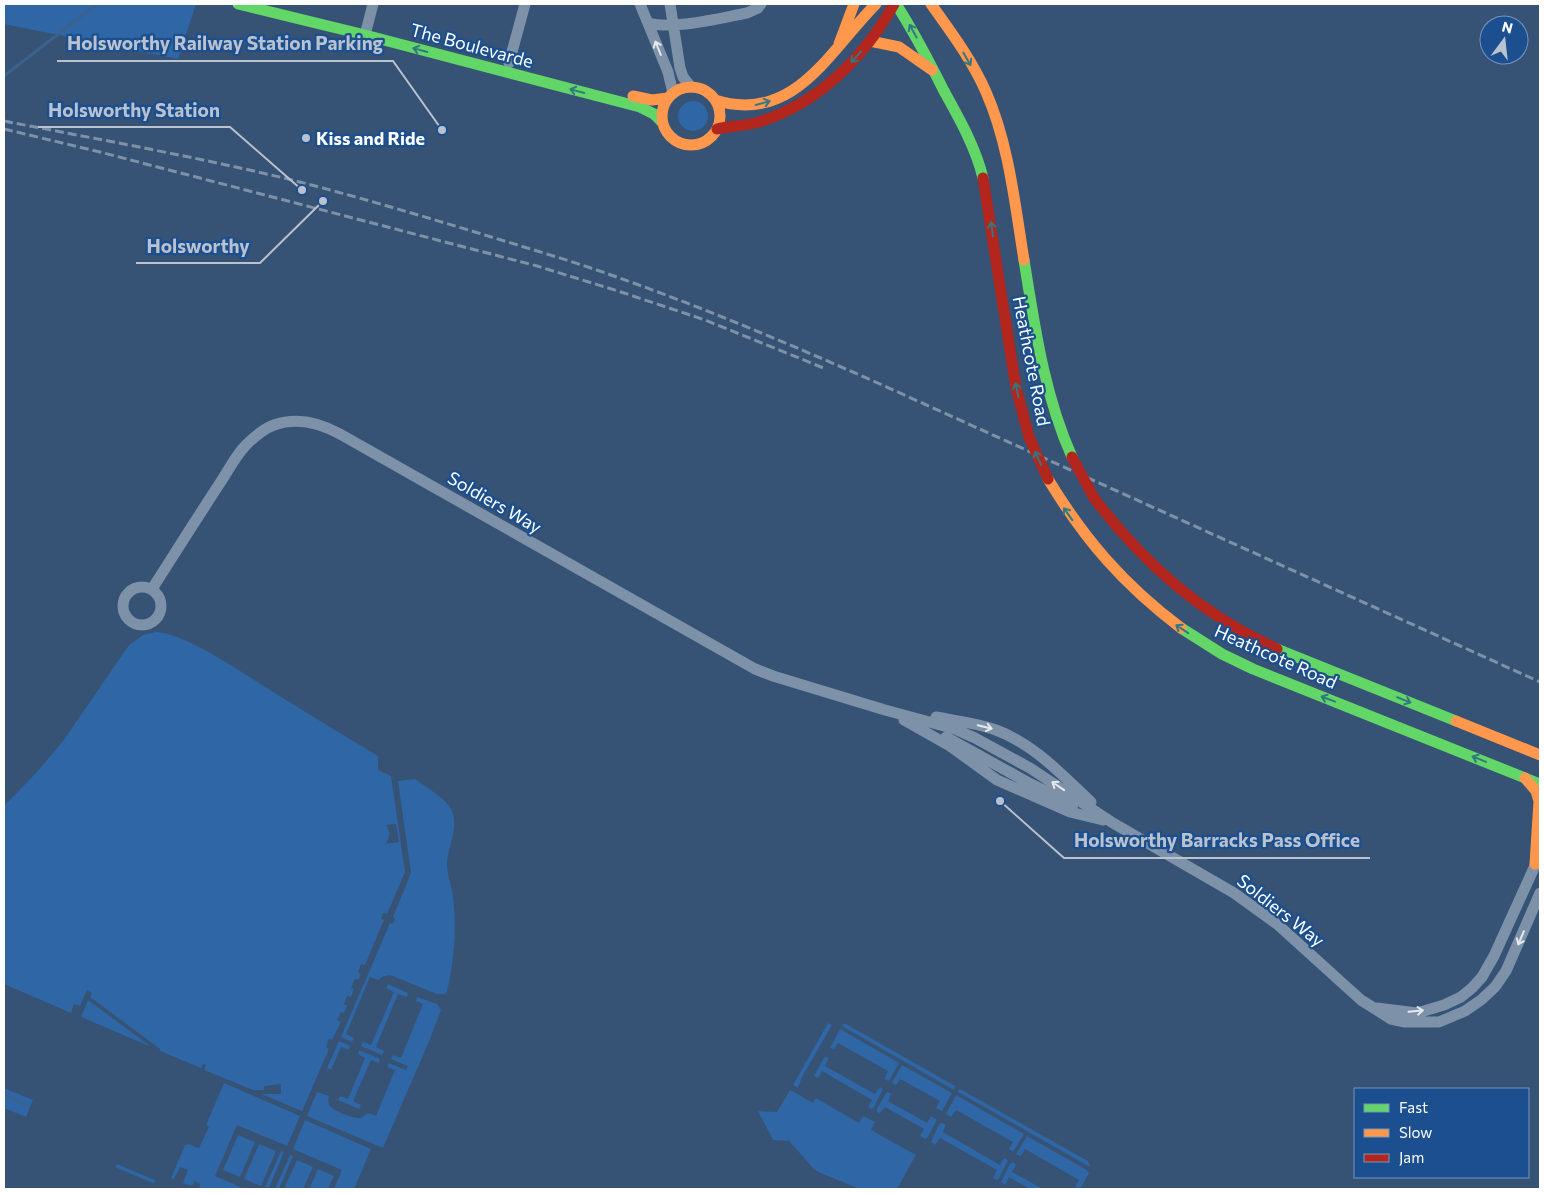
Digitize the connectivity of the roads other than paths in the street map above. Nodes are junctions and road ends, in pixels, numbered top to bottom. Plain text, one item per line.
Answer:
1 (239, 4) edge
2 (283, 4) edge
3 (372, 4) edge
4 (526, 4) edge
5 (640, 4) edge
6 (670, 4) edge
7 (761, 4) edge
8 (854, 4) edge
9 (876, 4) edge
10 (895, 4) edge
11 (931, 4) edge
12 (226, 5) edge
13 (648, 23) junction
14 (673, 25) junction
15 (366, 30) junction
16 (870, 41) junction
17 (839, 44) junction
18 (509, 63) junction
19 (934, 72) junction
20 (691, 87) junction
21 (670, 96) junction
22 (715, 100) junction
23 (662, 122) junction
24 (717, 129) junction
25 (152, 589) dead end
26 (885, 710) junction
27 (1540, 756) edge
28 (1524, 777) junction
29 (1540, 784) edge
30 (1113, 823) junction
31 (1538, 859) edge
32 (1540, 893) edge
33 (1368, 1005) junction

1 - 12 main road, The Boulevarde
1 - 15 main road, The Boulevarde
2 - 15 main road, The Boulevarde
3 - 15 street
4 - 18 street
5 - 13 street
6 - 14 street
7 - 14 street
8 - 17 main road
9 - 17 main road
10 - 16 main road
19 -> 10 main road, Heathcote Road
11 -> 27 main road, Heathcote Road, bridge
13 - 14 street
21 -> 13 street
14 - 20 street
15 - 18 main road, The Boulevarde
23 -> 15 main road, The Boulevarde
16 - 19 main road
16 -> 24 main road
22 -> 17 main road
18 - 21 main road, The Boulevarde
28 -> 19 main road, Heathcote Road, bridge
20 - 21 main road
20 - 22 main road
21 - 23 main road
22 - 24 main road
23 - 24 main road
25 - 26 street, Soldiers Way
26 - 30 street, Soldiers Way
30 -> 26 street, Soldiers Way
26 -> 30 street, Soldiers Way
28 - 29 main road, Heathcote Road
28 - 31 main road
30 - 33 street, Soldiers Way
33 -> 31 street, Soldiers Way
32 -> 33 street, Soldiers Way

